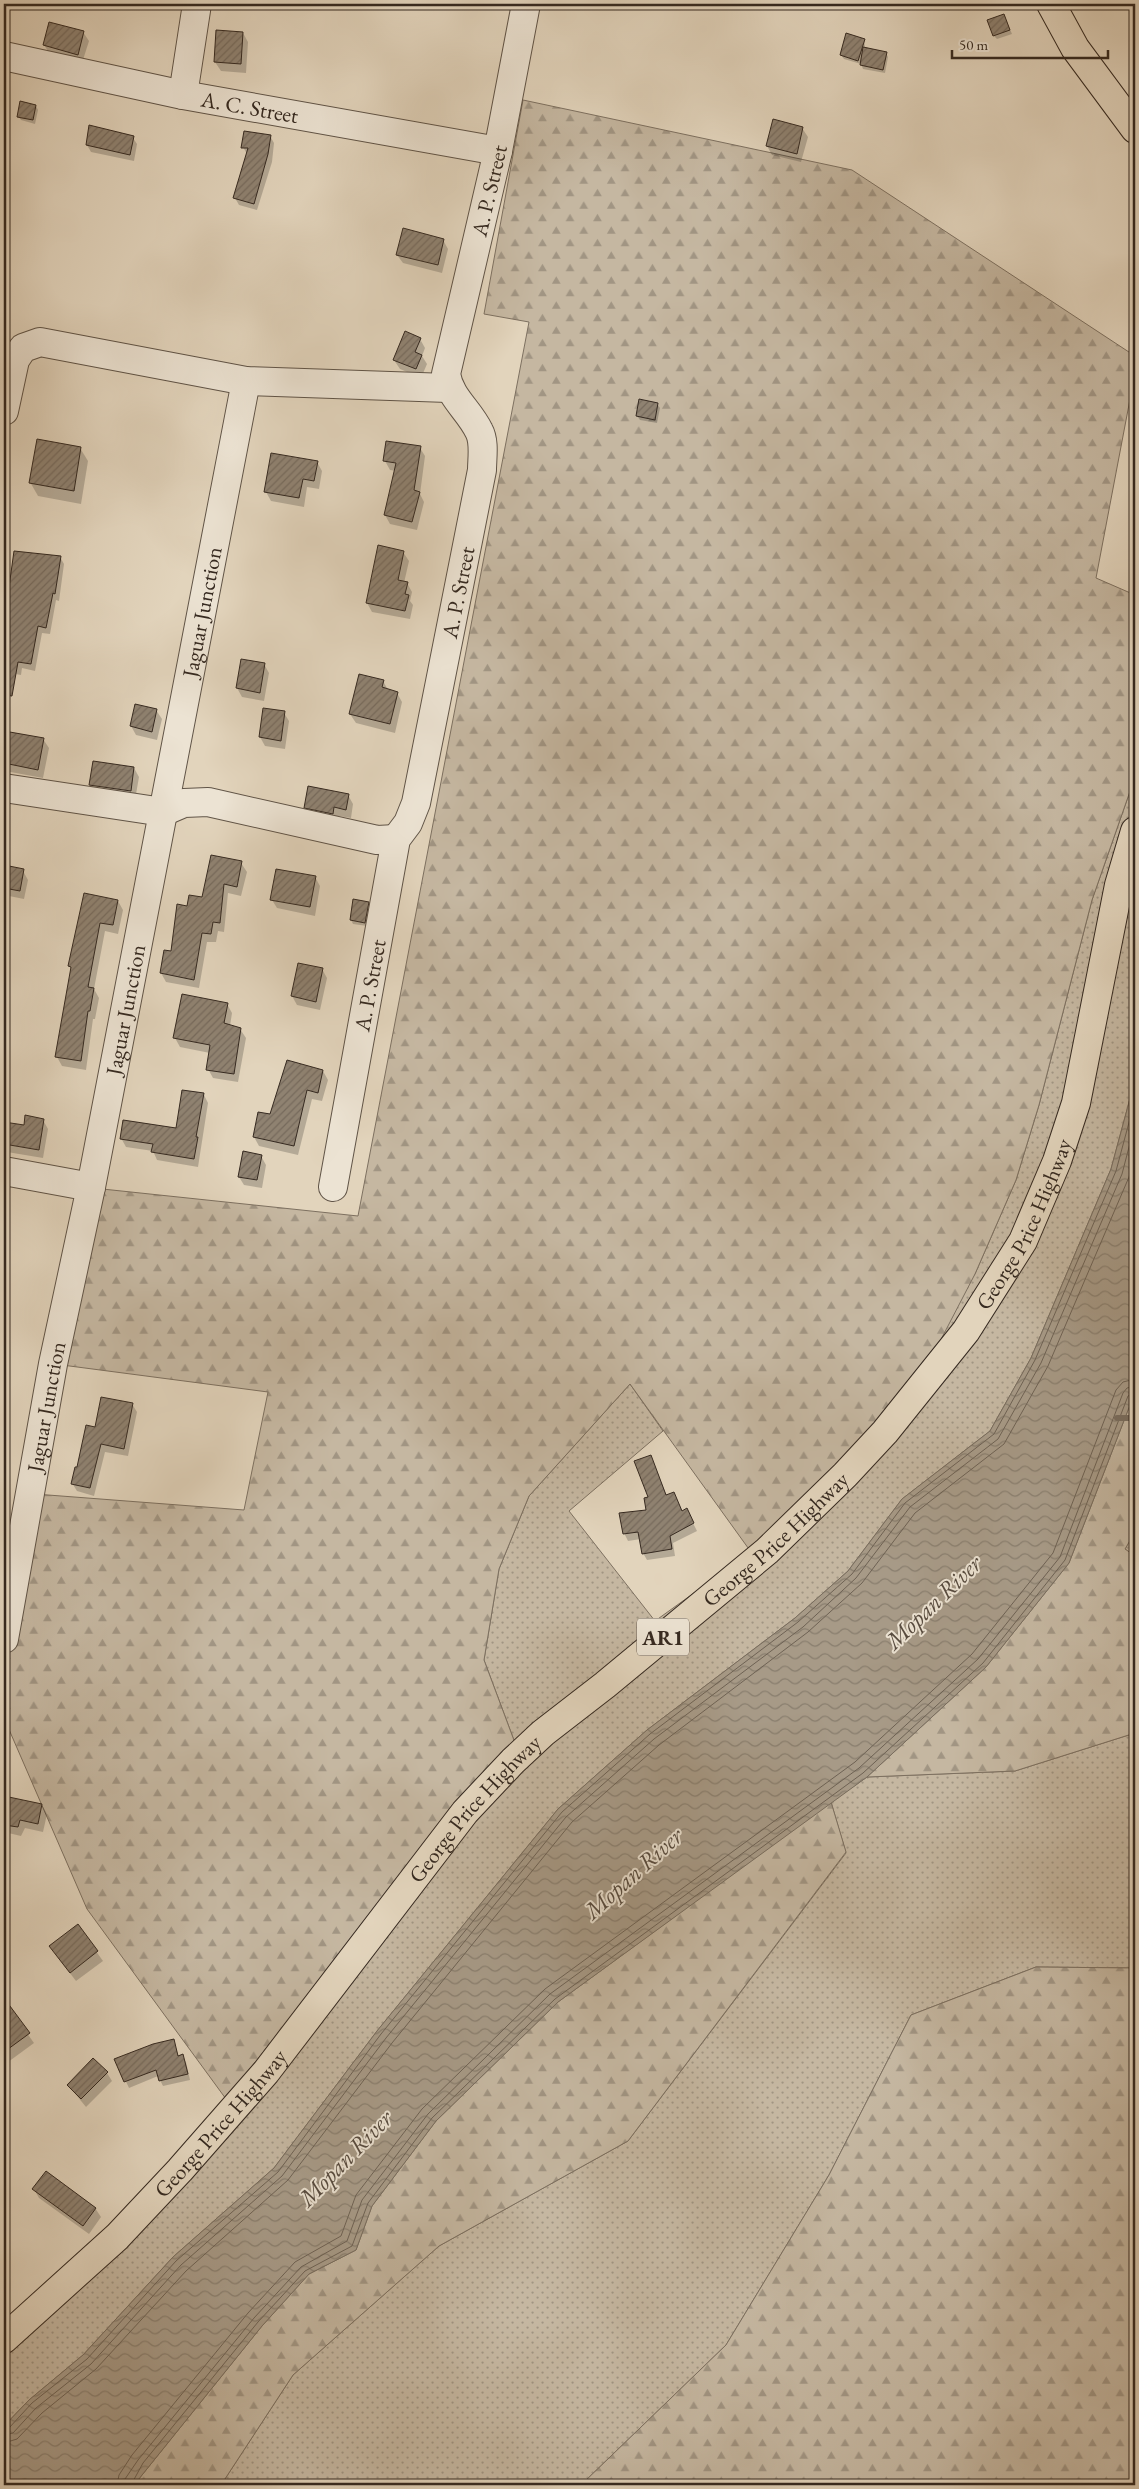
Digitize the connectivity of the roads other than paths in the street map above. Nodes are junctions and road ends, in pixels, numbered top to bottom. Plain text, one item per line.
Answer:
1 (197, 4) edge
2 (526, 4) edge
3 (1051, 4) edge
4 (4, 56) edge
5 (184, 95) junction
6 (1135, 129) edge
7 (498, 151) junction
8 (246, 381) junction
9 (448, 388) junction
10 (4, 411) edge
11 (4, 788) edge
12 (163, 812) junction
13 (1135, 831) edge
14 (396, 839) junction
15 (4, 1171) edge
16 (91, 1187) junction
17 (333, 1188) dead end
18 (14, 1532) edge
19 (4, 1638) edge
20 (4, 2339) edge

1 - 5 street
2 - 7 street, A. P. Street
3 - 6 highway
4 - 5 street, A. C. Street
5 - 7 street, A. C. Street
7 - 9 street, A. P. Street
8 - 9 street
8 - 10 street
8 - 12 street, Jaguar Junction
9 - 14 street, A. P. Street
11 - 12 street
12 - 14 street
12 - 16 street, Jaguar Junction
13 - 20 highway, George Price Highway / AR1
14 - 17 street, A. P. Street
15 - 16 street
16 - 18 street, Jaguar Junction
18 - 19 street, Jaguar Junction

